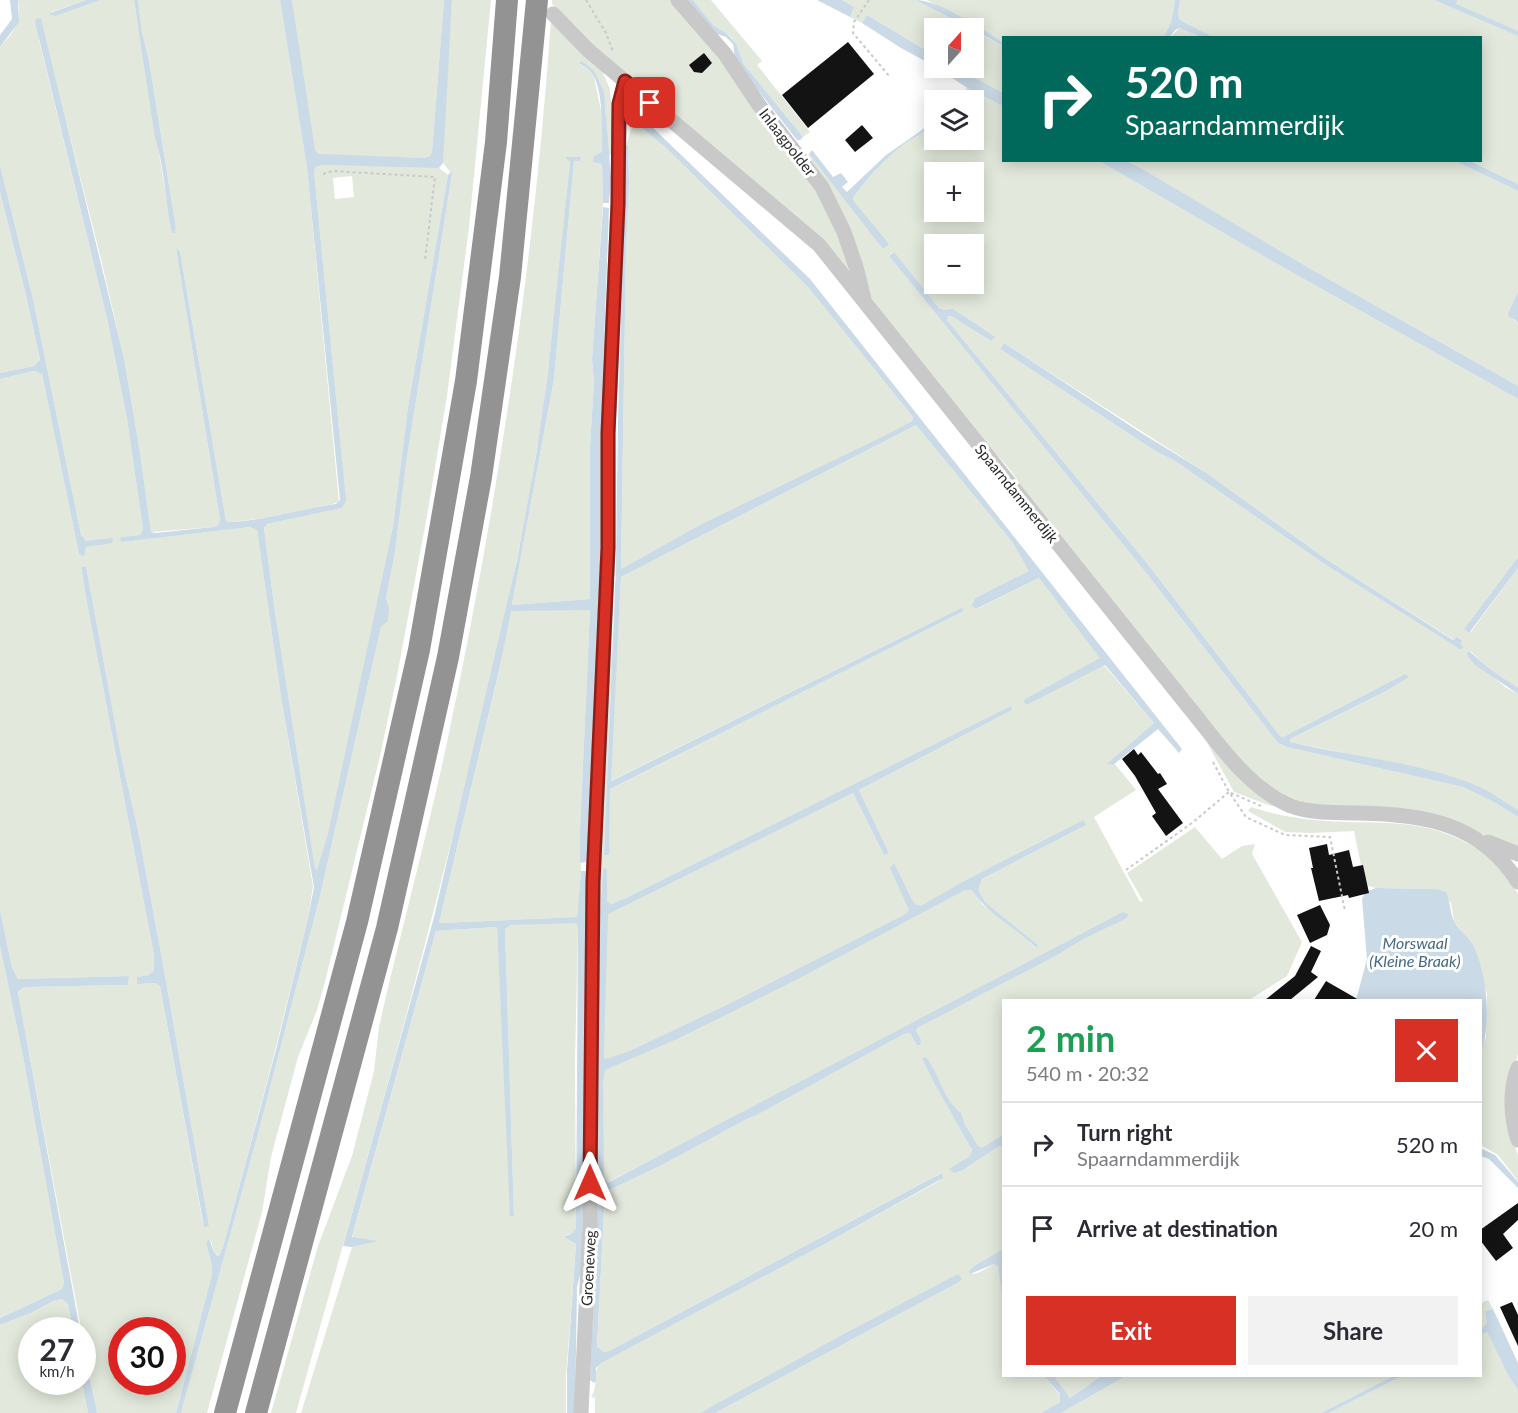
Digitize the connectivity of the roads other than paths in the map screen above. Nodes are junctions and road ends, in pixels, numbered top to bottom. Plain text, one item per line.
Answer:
1 (507, 0) edge
2 (678, 0) edge
3 (545, 7) edge
4 (625, 81) junction
5 (864, 302) junction
6 (1476, 838) junction
7 (1518, 854) edge
8 (1518, 882) edge
9 (1518, 1068) edge
10 (1518, 1140) edge
11 (225, 1413) edge
12 (256, 1413) edge
13 (581, 1413) edge

1 - 11 highway
2 - 5 street, Inlaagpolder
3 - 4 street, Spaarndammerdijk
3 - 12 highway
4 - 5 street, Spaarndammerdijk
4 - 13 street, Groeneweg
5 - 6 street, Spaarndammerdijk
6 - 7 street
6 - 8 street, Spaarndammerdijk
9 - 10 street

